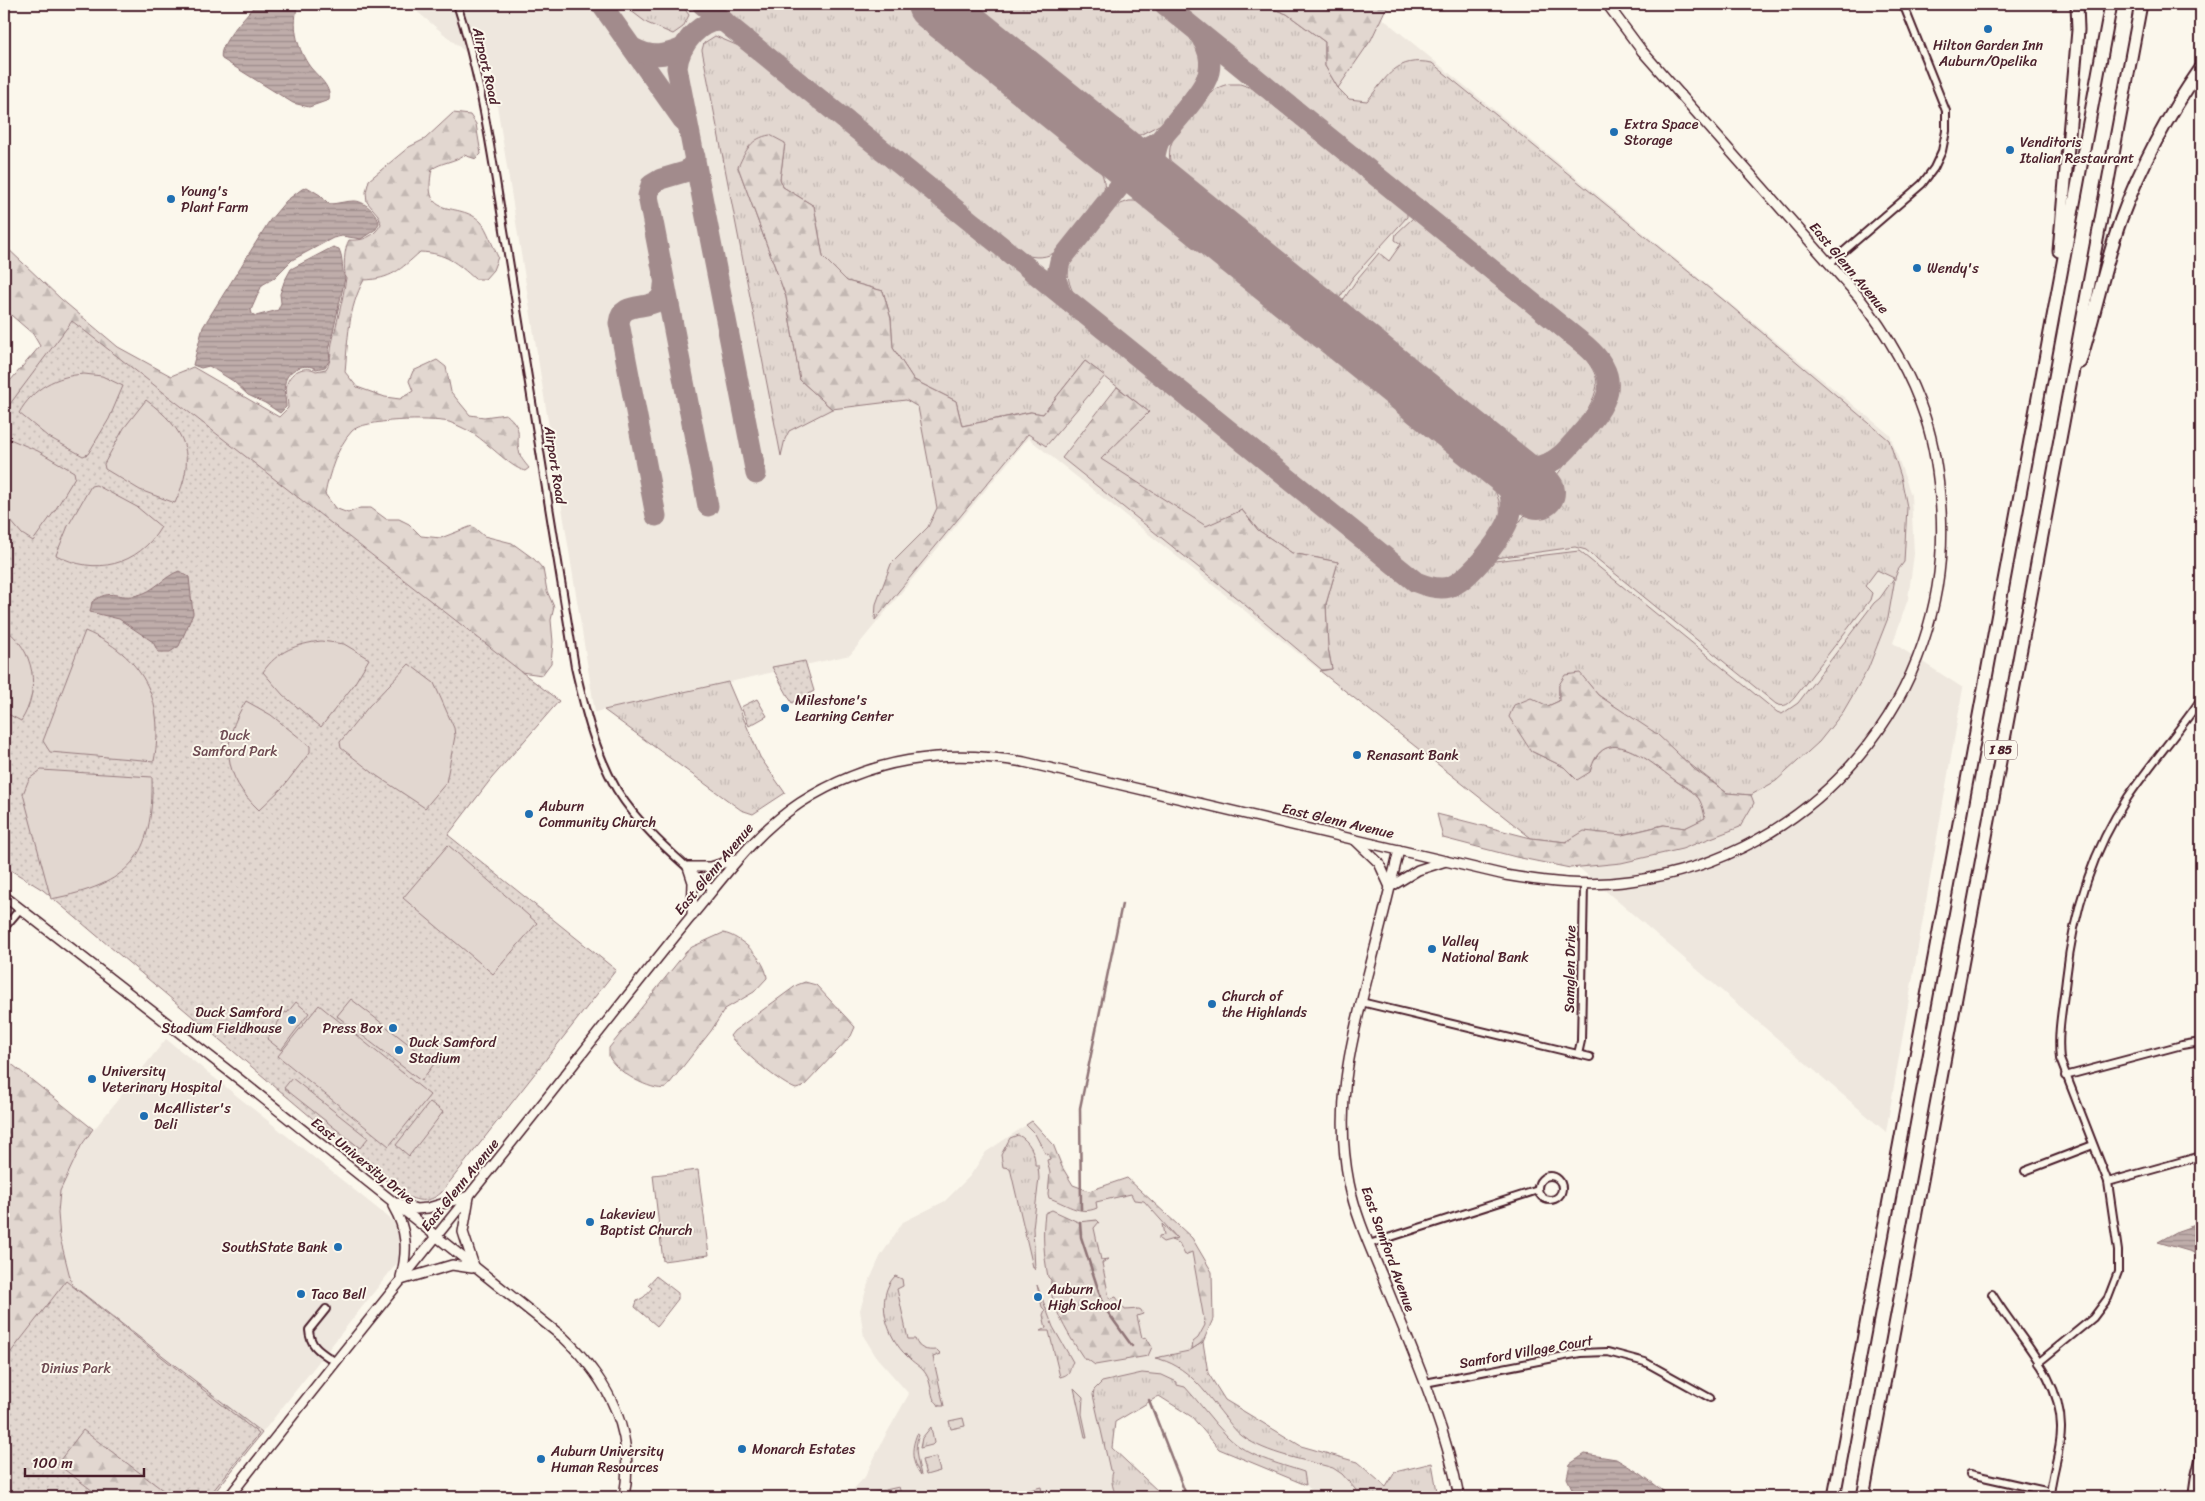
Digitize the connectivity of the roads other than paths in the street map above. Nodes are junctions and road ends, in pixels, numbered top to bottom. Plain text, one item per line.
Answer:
1 (457, 4) edge
2 (1607, 4) edge
3 (1903, 4) edge
4 (2077, 4) edge
5 (2111, 4) edge
6 (2141, 4) edge
7 (2201, 68) edge
8 (1829, 264) junction
9 (2041, 386) junction
10 (2065, 409) junction
11 (2201, 699) edge
12 (1353, 838) junction
13 (1399, 850) junction
14 (739, 857) junction
15 (1447, 861) junction
16 (688, 867) junction
17 (1584, 883) junction
18 (1390, 887) junction
19 (713, 890) junction
20 (4, 896) edge
21 (20, 909) junction
22 (692, 916) junction
23 (4, 928) edge
24 (1361, 1002) junction
25 (2201, 1042) edge
26 (1578, 1054) junction
27 (1590, 1057) dead end
28 (2066, 1076) junction
29 (2093, 1145) junction
30 (2201, 1156) edge
31 (2025, 1171) dead end
32 (2108, 1182) junction
33 (1538, 1190) dead end
34 (469, 1196) junction
35 (391, 1201) junction
36 (435, 1238) junction
37 (1369, 1244) junction
38 (475, 1269) junction
39 (401, 1280) junction
40 (1992, 1294) dead end
41 (326, 1309) dead end
42 (334, 1361) junction
43 (2038, 1363) junction
44 (1425, 1383) junction
45 (1710, 1398) dead end
46 (2201, 1451) edge
47 (1970, 1474) dead end
48 (2050, 1495) edge
49 (229, 1497) edge
50 (624, 1497) edge
51 (1459, 1497) edge
52 (1834, 1497) edge
53 (1863, 1497) edge
54 (2192, 1497) edge

1 - 16 street, Airport Road
2 - 8 main road, East Glenn Avenue
3 - 8 street
4 - 9 highway
5 - 9 highway, I 85
6 - 10 highway, I 85
7 - 10 highway
8 - 17 main road, East Glenn Avenue
9 - 52 highway, I 85
10 - 53 highway, I 85
11 - 28 street
12 - 13 main road, East Glenn Avenue
12 - 14 main road, East Glenn Avenue
12 - 18 main road
13 - 15 main road, East Glenn Avenue
13 - 18 main road, East Samford Avenue
14 - 16 main road
14 - 19 main road, East Glenn Avenue
15 - 17 main road, East Glenn Avenue
15 - 18 main road
16 - 19 street, Airport Road
16 - 22 main road
17 - 26 street, Samglen Drive
18 - 24 main road, East Samford Avenue
19 - 22 main road, East Glenn Avenue
20 - 21 main road, East University Drive
21 - 23 street
21 - 35 main road, East University Drive
22 - 34 main road, East Glenn Avenue
24 - 26 street
24 - 37 main road, East Samford Avenue
25 - 28 street
26 - 27 street
28 - 29 street
29 - 31 street
29 - 32 street
30 - 32 street
32 - 43 street
33 - 37 street
34 - 35 main road
34 - 36 main road, East Glenn Avenue
34 - 38 main road
35 - 36 main road, East University Drive
35 - 39 main road
36 - 38 main road, East University Drive
36 - 39 main road, East Glenn Avenue
37 - 44 main road, East Samford Avenue
38 - 39 main road
38 - 50 main road, East University Drive
39 - 42 main road, East Glenn Avenue
40 - 43 street
41 - 42 street
42 - 49 main road, East Glenn Avenue
43 - 48 street
44 - 45 street, Samford Village Court
44 - 51 main road, East Samford Avenue
46 - 54 street
47 - 48 street

